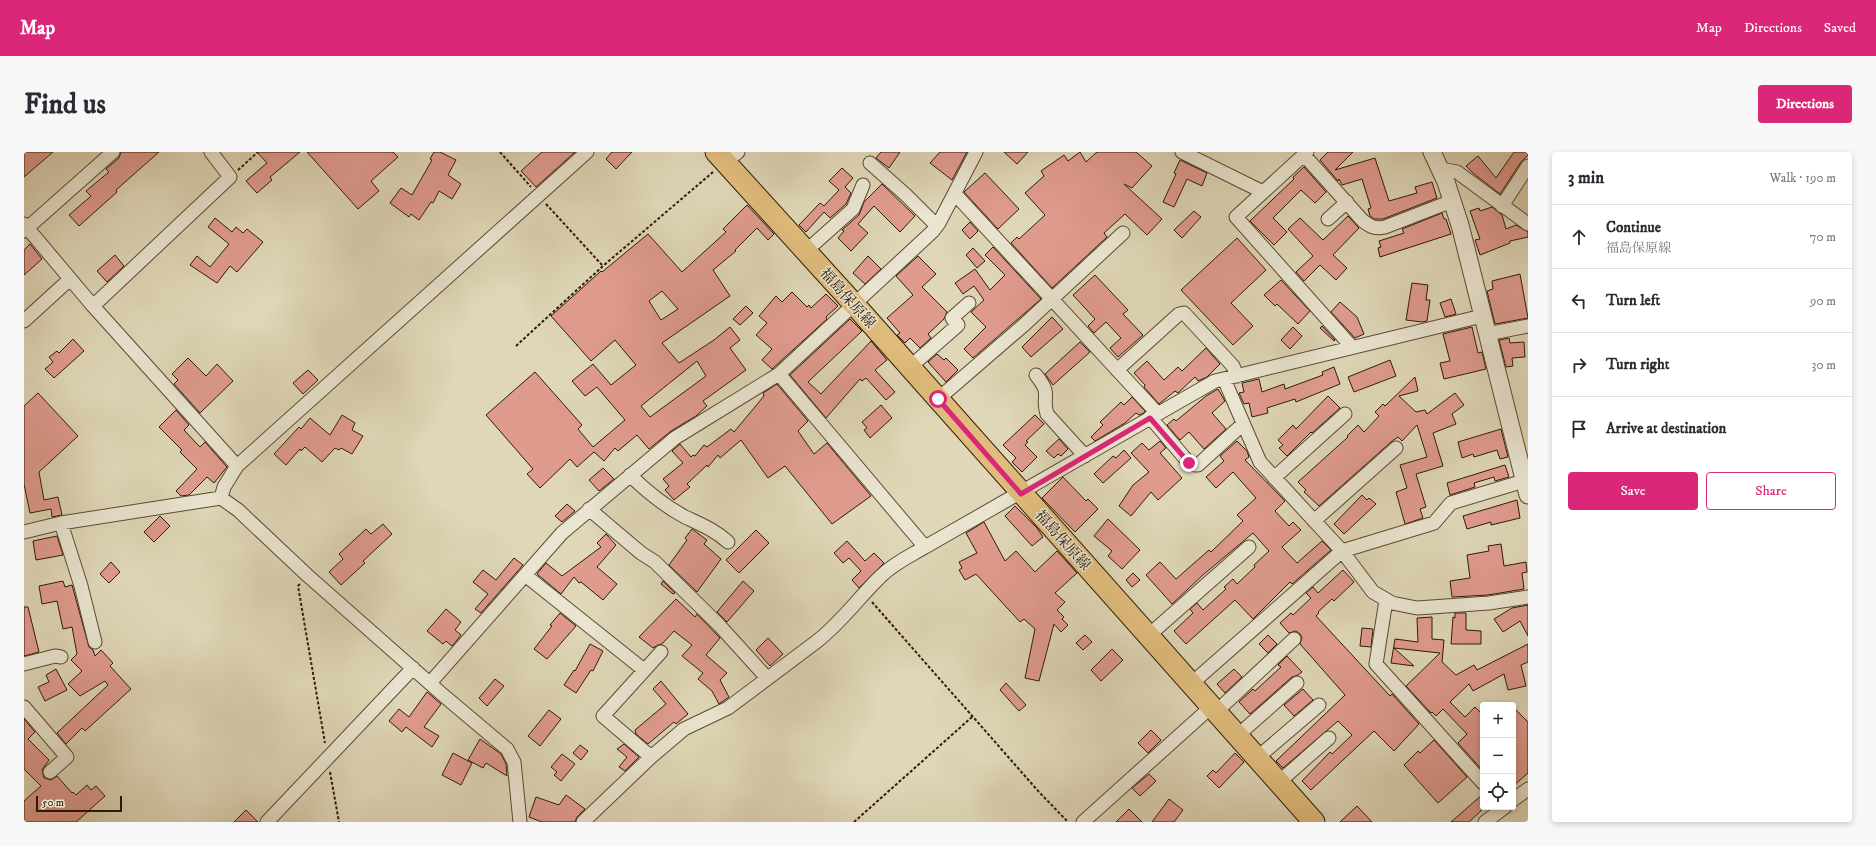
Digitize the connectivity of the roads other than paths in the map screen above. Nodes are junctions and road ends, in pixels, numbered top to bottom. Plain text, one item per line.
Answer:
1 (113, 152) edge
2 (211, 152) edge
3 (587, 152) edge
4 (976, 152) edge
5 (1182, 152) edge
6 (1432, 152) edge
7 (1306, 153) edge
8 (726, 156) edge
9 (870, 164) dead end
10 (1528, 166) edge
11 (1441, 169) junction
12 (863, 185) dead end
13 (1263, 192) junction
14 (955, 194) junction
15 (1452, 201) junction
16 (1347, 202) junction
17 (1502, 206) junction
18 (1328, 219) dead end
19 (1528, 224) edge
20 (937, 226) junction
21 (25, 228) edge
22 (1123, 233) dead end
23 (806, 251) junction
24 (70, 279) junction
25 (1051, 299) junction
26 (853, 303) junction
27 (969, 303) dead end
28 (93, 306) junction
29 (1482, 316) junction
30 (24, 321) edge
31 (1528, 326) edge
32 (1487, 334) junction
33 (1352, 347) junction
34 (910, 367) junction
35 (1117, 370) junction
36 (779, 374) junction
37 (1036, 375) dead end
38 (1231, 377) junction
39 (938, 399) junction
40 (1345, 414) dead end
41 (1153, 415) junction
42 (1243, 424) junction
43 (1396, 448) dead end
44 (1085, 456) junction
45 (237, 466) junction
46 (630, 474) junction
47 (1274, 478) junction
48 (1526, 488) edge
49 (1021, 494) junction
50 (221, 498) junction
51 (589, 508) junction
52 (1314, 521) junction
53 (61, 523) junction
54 (24, 532) edge
55 (728, 542) dead end
56 (925, 547) junction
57 (1249, 547) dead end
58 (1342, 551) junction
59 (525, 575) junction
60 (1528, 597) edge
61 (1386, 600) junction
62 (1148, 636) junction
63 (1294, 639) dead end
64 (95, 642) dead end
65 (661, 652) dead end
66 (61, 657) dead end
67 (24, 664) edge
68 (414, 668) junction
69 (644, 670) junction
70 (767, 678) junction
71 (430, 683) junction
72 (1297, 683) dead end
73 (1191, 684) junction
74 (1318, 705) dead end
75 (24, 706) edge
76 (1214, 709) junction
77 (1237, 736) junction
78 (1328, 738) dead end
79 (651, 757) junction
80 (1257, 758) junction
81 (50, 772) dead end
82 (1480, 780) edge
83 (1279, 782) junction
84 (1528, 789) edge
85 (1516, 798) edge
86 (1500, 810) edge
87 (267, 822) edge
88 (520, 822) edge
89 (583, 822) edge
90 (1083, 822) edge
91 (1314, 822) edge
92 (1485, 822) edge

1 - 21 street
2 - 28 street
3 - 45 street
4 - 14 street
5 - 13 street
6 - 11 street
7 - 13 street
7 - 16 street
8 - 23 main road, 福島保原線
9 - 20 street
10 - 17 street
11 - 15 street
11 - 17 street
12 - 23 street
13 - 33 street
14 - 20 street
14 - 25 street
15 - 16 street
15 - 29 street
16 - 18 street
17 - 19 street
20 - 26 street
21 - 24 street
22 - 25 street
23 - 26 main road, 福島保原線
24 - 28 street
24 - 30 street
25 - 35 street
25 - 39 street
26 - 34 main road, 福島保原線
26 - 36 street
27 - 34 street
28 - 45 street
29 - 32 street
29 - 33 street
31 - 32 street
32 - 48 street
33 - 38 street
34 - 39 main road, 福島保原線
35 - 38 street
35 - 41 street
36 - 46 street
36 - 56 street
37 - 44 street
38 - 41 street
38 - 42 street
39 - 49 main road, 福島保原線
40 - 47 street
41 - 42 street
41 - 44 street
42 - 47 street
43 - 52 street
44 - 49 street
45 - 50 street
46 - 51 street
46 - 55 street
47 - 52 street
48 - 58 street
49 - 56 street
49 - 62 main road, 福島保原線
50 - 53 street
50 - 68 street
51 - 59 street
51 - 70 street
52 - 58 street
53 - 54 street
53 - 64 street
56 - 70 street
57 - 62 street
58 - 61 street
58 - 73 street
59 - 69 street
59 - 71 street
60 - 61 street
61 - 82 street
62 - 73 main road, 福島保原線
63 - 76 street
65 - 69 street
66 - 67 street
68 - 71 street
68 - 87 street
69 - 79 street
70 - 79 street
71 - 88 street
72 - 77 street
73 - 76 main road, 福島保原線
74 - 80 street
75 - 81 street
76 - 77 main road, 福島保原線
76 - 90 street
77 - 80 main road, 福島保原線
78 - 83 street
79 - 89 street
80 - 83 main road, 福島保原線
83 - 91 main road, 福島保原線
84 - 85 street
86 - 92 street

